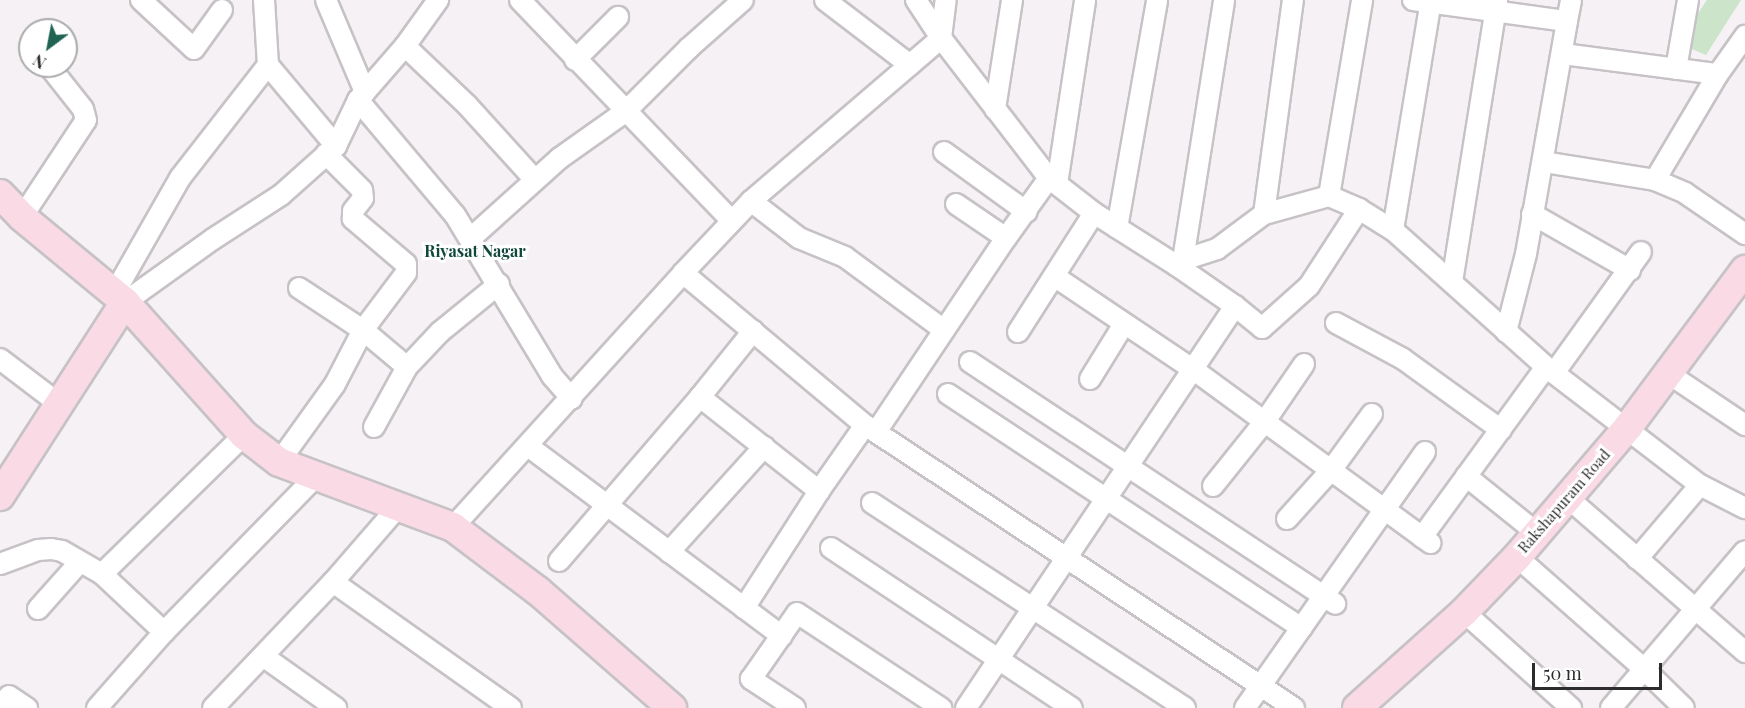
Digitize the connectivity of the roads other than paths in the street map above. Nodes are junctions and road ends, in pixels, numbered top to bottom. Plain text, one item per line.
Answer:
1 (141, 0) edge
2 (264, 0) edge
3 (326, 0) edge
4 (438, 0) edge
5 (520, 0) edge
6 (743, 0) edge
7 (825, 0) edge
8 (916, 0) edge
9 (946, 0) edge
10 (1012, 0) edge
11 (1085, 0) edge
12 (1157, 0) edge
13 (1224, 0) edge
14 (1293, 0) edge
15 (1362, 0) edge
16 (1571, 0) edge
17 (1688, 0) edge
18 (1425, 1) edge
19 (221, 3) edge
20 (1496, 6) edge
21 (618, 17) dead end
22 (1568, 21) junction
23 (1745, 36) edge
24 (941, 38) junction
25 (405, 46) junction
26 (1563, 54) junction
27 (575, 60) junction
28 (268, 65) junction
29 (910, 65) junction
30 (1676, 69) junction
31 (1718, 74) junction
32 (58, 78) edge
33 (362, 96) junction
34 (995, 109) junction
35 (625, 112) junction
36 (331, 150) junction
37 (944, 152) dead end
38 (1544, 162) junction
39 (535, 180) junction
40 (1655, 180) junction
41 (1053, 181) junction
42 (0, 194) edge
43 (1329, 196) junction
44 (752, 201) junction
45 (956, 204) dead end
46 (1359, 209) junction
47 (1027, 212) junction
48 (1094, 213) junction
49 (1264, 214) junction
50 (1532, 214) junction
51 (22, 217) junction
52 (732, 221) junction
53 (1117, 228) junction
54 (1393, 230) junction
55 (1745, 234) edge
56 (471, 238) junction
57 (1006, 238) junction
58 (1641, 252) dead end
59 (1179, 262) junction
60 (1630, 270) junction
61 (1745, 270) edge
62 (683, 273) junction
63 (1054, 276) junction
64 (1452, 282) junction
65 (499, 284) junction
66 (299, 288) dead end
67 (120, 297) junction
68 (1235, 306) junction
69 (1336, 323) dead end
70 (1124, 324) junction
71 (363, 330) junction
72 (944, 330) junction
73 (753, 331) junction
74 (1018, 332) dead end
75 (1506, 333) junction
76 (0, 359) edge
77 (970, 362) dead end
78 (1304, 364) dead end
79 (407, 367) junction
80 (1194, 370) junction
81 (1550, 370) junction
82 (1669, 374) junction
83 (1090, 379) dead end
84 (948, 394) dead end
85 (700, 398) junction
86 (572, 399) junction
87 (58, 403) junction
88 (1372, 414) dead end
89 (1265, 421) junction
90 (1745, 425) edge
91 (1628, 427) junction
92 (374, 428) dead end
93 (870, 428) junction
94 (1501, 429) junction
95 (244, 435) junction
96 (528, 446) junction
97 (764, 447) junction
98 (1425, 452) dead end
99 (279, 462) junction
100 (1128, 467) junction
101 (1332, 469) junction
102 (1466, 476) junction
103 (315, 477) junction
104 (1700, 485) junction
105 (1213, 486) dead end
106 (819, 491) junction
107 (0, 496) edge
108 (1568, 498) junction
109 (1106, 499) junction
110 (872, 503) dead end
111 (607, 505) junction
112 (397, 508) junction
113 (1384, 508) junction
114 (1745, 508) edge
115 (1287, 519) dead end
116 (453, 527) junction
117 (1537, 533) junction
118 (831, 548) dead end
119 (1745, 551) edge
120 (669, 552) junction
121 (1067, 557) junction
122 (1517, 557) junction
123 (1637, 559) junction
124 (559, 561) dead end
125 (79, 563) junction
126 (0, 564) edge
127 (102, 574) junction
128 (333, 582) junction
129 (1329, 600) junction
130 (744, 608) junction
131 (38, 609) dead end
132 (1034, 610) junction
133 (1697, 611) junction
134 (1464, 612) junction
135 (1302, 628) junction
136 (164, 632) junction
137 (782, 636) junction
138 (1745, 652) edge
139 (263, 656) junction
140 (999, 661) junction
141 (1645, 670) junction
142 (1260, 686) junction
143 (326, 705) edge
144 (1370, 705) edge
145 (1, 708) edge
146 (27, 708) edge
147 (97, 708) edge
148 (213, 708) edge
149 (511, 708) edge
150 (672, 708) edge
151 (795, 708) edge
152 (941, 708) edge
153 (966, 708) edge
154 (1072, 708) edge
155 (1185, 708) edge
156 (1245, 708) edge
157 (1294, 708) edge
158 (1570, 708) edge
159 (1611, 708) edge
160 (1684, 708) edge

1 - 19 street
2 - 28 street
3 - 33 street
4 - 25 street
5 - 27 street
6 - 35 street
7 - 29 street
8 - 24 street
9 - 24 street
10 - 34 street
11 - 41 street
12 - 53 street
13 - 59 street
14 - 49 street
15 - 43 street
16 - 22 street
17 - 30 street
18 - 20 street
18 - 54 street
20 - 22 street
20 - 64 street
21 - 27 street
22 - 26 street
23 - 31 street
24 - 29 street
24 - 34 street
25 - 33 street
25 - 39 street
26 - 30 street
26 - 38 street
27 - 35 street
28 - 36 street
28 - 67 street
29 - 44 street
30 - 31 street
31 - 40 street
32 - 51 street
33 - 36 street
33 - 56 street
34 - 41 street
35 - 39 street
35 - 52 street
36 - 67 street
36 - 71 street
37 - 47 street
38 - 40 street
38 - 50 street
39 - 56 street
40 - 55 street
41 - 47 street
41 - 48 street
42 - 51 street
43 - 46 street
43 - 49 street
44 - 52 street
44 - 72 street
45 - 57 street
46 - 54 street
46 - 68 street
47 - 57 street
48 - 53 street
48 - 63 street
49 - 59 street
50 - 60 street
50 - 75 street
51 - 67 street
52 - 62 street
53 - 59 street
54 - 64 street
56 - 65 street
57 - 72 street
58 - 60 street
59 - 68 street
60 - 81 street
61 - 82 street, Rakshapuram Road
62 - 73 street
62 - 86 street
63 - 70 street
63 - 74 street
64 - 75 street
65 - 79 street
65 - 86 street
66 - 71 street
67 - 87 street
67 - 95 street
68 - 80 street
69 - 94 street
70 - 80 street
70 - 83 street
71 - 79 street
71 - 99 street
72 - 93 street
73 - 85 street
73 - 93 street
75 - 81 street
76 - 87 street
77 - 100 street
78 - 89 street
79 - 92 street
80 - 89 street
80 - 100 street
81 - 91 street
81 - 94 street
82 - 90 street
82 - 91 street, Rakshapuram Road
84 - 109 street
85 - 97 street
85 - 111 street
86 - 96 street
87 - 107 street
88 - 101 street
89 - 101 street
89 - 105 street
91 - 104 street
91 - 108 street, Rakshapuram Road
93 - 106 street
93 - 121 street
94 - 102 street
95 - 99 street
95 - 127 street
96 - 111 street
96 - 116 street
97 - 106 street
97 - 120 street
98 - 113 street
99 - 103 street
100 - 109 street
100 - 129 street
101 - 113 street
101 - 115 street
102 - 113 street
102 - 117 street
103 - 112 street
103 - 136 street
104 - 114 street
104 - 123 street
106 - 130 street
108 - 117 street, Rakshapuram Road
108 - 123 street
109 - 121 street
109 - 135 street
110 - 132 street
111 - 120 street
111 - 124 street
112 - 116 street
112 - 128 street
113 - 129 street
116 - 150 street
117 - 122 street, Rakshapuram Road
118 - 140 street
119 - 133 street
120 - 130 street
121 - 132 street
121 - 142 street
122 - 134 street, Rakshapuram Road
122 - 141 street
123 - 133 street
125 - 126 street
125 - 127 street
125 - 131 street
127 - 136 street
128 - 139 street
128 - 149 street
129 - 135 street
130 - 137 street
132 - 140 street
132 - 155 street
133 - 138 street
133 - 141 street
134 - 144 street, Rakshapuram Road
134 - 158 street
135 - 142 street
136 - 147 street
137 - 151 street
137 - 152 street
139 - 143 street
139 - 148 street
140 - 153 street
140 - 154 street
141 - 159 street
141 - 160 street
142 - 156 street
142 - 157 street
145 - 146 street

